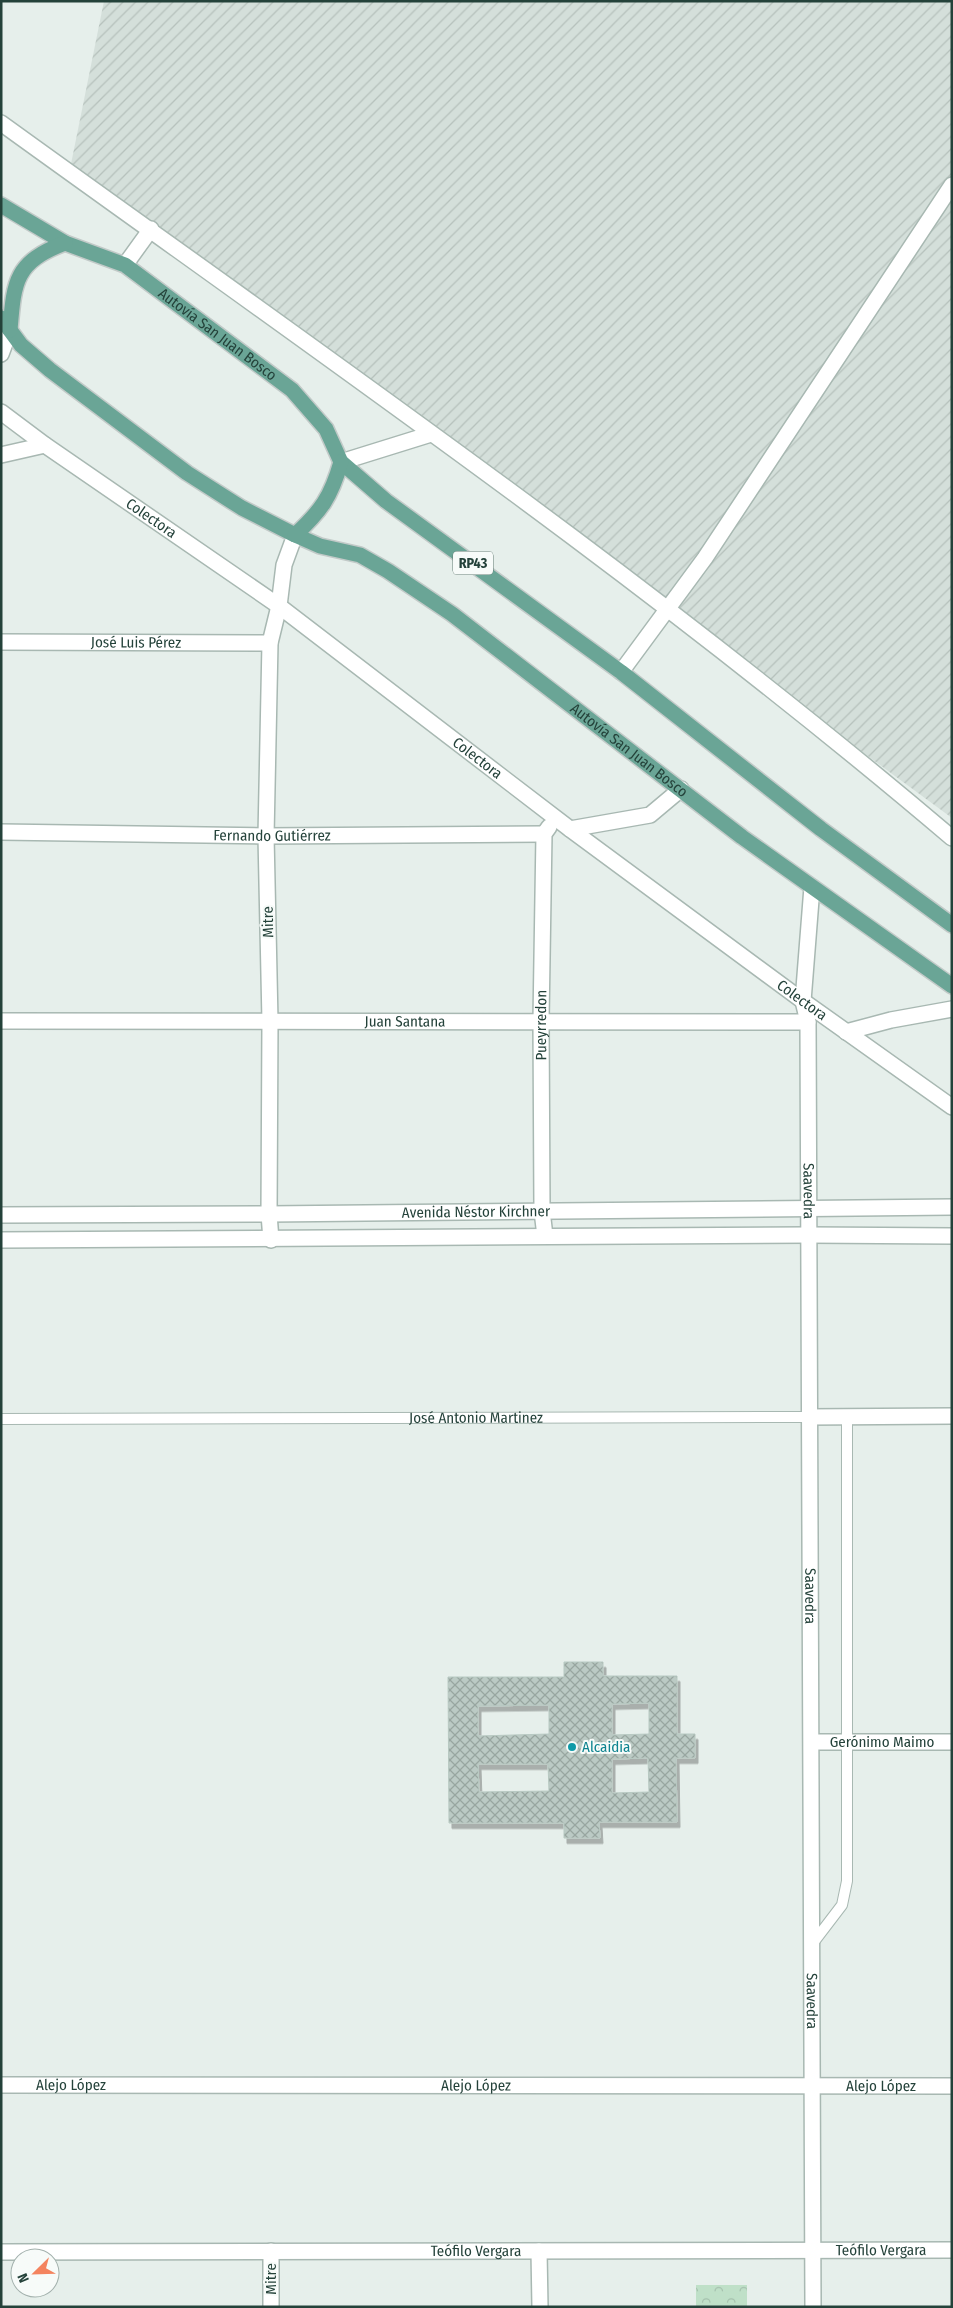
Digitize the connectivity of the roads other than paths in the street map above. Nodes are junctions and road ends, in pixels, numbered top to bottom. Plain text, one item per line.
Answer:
1 (1, 123) edge
2 (952, 185) edge
3 (1, 205) edge
4 (151, 229) junction
5 (65, 243) junction
6 (125, 264) junction
7 (6, 324) edge
8 (1, 354) edge
9 (1, 412) edge
10 (431, 434) junction
11 (45, 445) junction
12 (1, 455) edge
13 (341, 462) junction
14 (295, 535) junction
15 (279, 606) junction
16 (668, 609) junction
17 (1, 642) edge
18 (270, 643) junction
19 (621, 672) junction
20 (680, 789) junction
21 (555, 817) junction
22 (570, 829) junction
23 (1, 832) edge
24 (544, 834) junction
25 (266, 836) junction
26 (952, 838) edge
27 (812, 887) junction
28 (952, 925) edge
29 (952, 986) edge
30 (803, 1001) junction
31 (952, 1009) edge
32 (541, 1020) junction
33 (1, 1021) edge
34 (270, 1021) junction
35 (808, 1022) junction
36 (846, 1032) junction
37 (952, 1106) edge
38 (952, 1207) edge
39 (810, 1208) junction
40 (542, 1211) junction
41 (269, 1214) junction
42 (1, 1215) edge
43 (809, 1235) junction
44 (545, 1236) junction
45 (952, 1236) edge
46 (1, 1240) edge
47 (271, 1240) junction
48 (952, 1416) edge
49 (808, 1417) junction
50 (847, 1417) junction
51 (1, 1419) edge
52 (812, 1742) junction
53 (952, 1742) edge
54 (847, 1743) junction
55 (813, 1943) junction
56 (1, 2085) edge
57 (813, 2086) junction
58 (952, 2086) edge
59 (952, 2250) edge
60 (271, 2251) junction
61 (539, 2251) junction
62 (813, 2251) junction
63 (1, 2252) edge
64 (271, 2307) edge
65 (540, 2307) edge
66 (813, 2307) edge

1 - 4 street
2 - 16 street
3 - 5 main road, Autovía San Juan Bosco / RP43
4 - 6 street
4 - 10 street
5 - 6 main road, Autovía San Juan Bosco / RP43
5 - 7 main road
6 - 13 main road, Autovía San Juan Bosco / RP43
7 - 8 street
7 - 14 main road, Autovía San Juan Bosco
9 - 11 street, Colectora
10 - 13 street
10 - 16 street
11 - 12 street
11 - 15 street, Colectora
13 - 14 main road
13 - 19 main road, Autovía San Juan Bosco / RP43
14 - 15 street, Mitre
14 - 20 main road, Autovía San Juan Bosco
15 - 18 street, Mitre
15 - 21 street, Colectora
16 - 19 street
16 - 26 street
17 - 18 street, José Luis Pérez
18 - 25 street, Mitre
19 - 28 main road, Autovía San Juan Bosco / RP43
20 - 22 street
20 - 27 main road, Autovía San Juan Bosco
21 - 22 street, Colectora
21 - 24 street
22 - 30 street, Colectora
23 - 25 street, Fernando Gutiérrez
24 - 25 street, Fernando Gutiérrez
24 - 32 street, Pueyrredon
25 - 34 street, Mitre
27 - 29 main road, Autovía San Juan Bosco
27 - 30 street, Saavedra
30 - 35 street, Saavedra
30 - 36 street, Colectora
31 - 36 street
32 - 34 street, Juan Santana
32 - 35 street, Juan Santana
32 - 40 street, Pueyrredon
33 - 34 street, Juan Santana
34 - 41 street, Mitre
35 - 39 street, Saavedra
36 - 37 street, Colectora
38 - 39 street, Avenida Néstor Kirchner
39 - 40 street, Avenida Néstor Kirchner
39 - 43 street, Saavedra
40 - 41 street, Avenida Néstor Kirchner
40 - 44 street, Pueyrredon
41 - 42 street, Avenida Néstor Kirchner
41 - 47 street, Mitre
43 - 44 street, Avenida Néstor Kirchner
43 - 45 street, Avenida Néstor Kirchner
43 - 49 street, Saavedra
44 - 47 street, Avenida Néstor Kirchner
46 - 47 street, Avenida Néstor Kirchner
48 - 50 street, José Antonio Martinez
49 - 50 street, José Antonio Martinez
49 - 51 lane, José Antonio Martinez
49 - 52 street, Saavedra
50 - 54 lane
52 - 54 street, Gerónimo Maimo
52 - 55 street, Saavedra
53 - 54 street, Gerónimo Maimo
54 - 55 lane
55 - 57 street, Saavedra
56 - 57 street, Alejo López
57 - 58 street, Alejo López
57 - 62 street, Saavedra
59 - 62 street, Teófilo Vergara
60 - 61 street, Teófilo Vergara
60 - 63 street, Teófilo Vergara
60 - 64 street, Mitre
61 - 62 street, Teófilo Vergara
61 - 65 street
62 - 66 street, Saavedra

